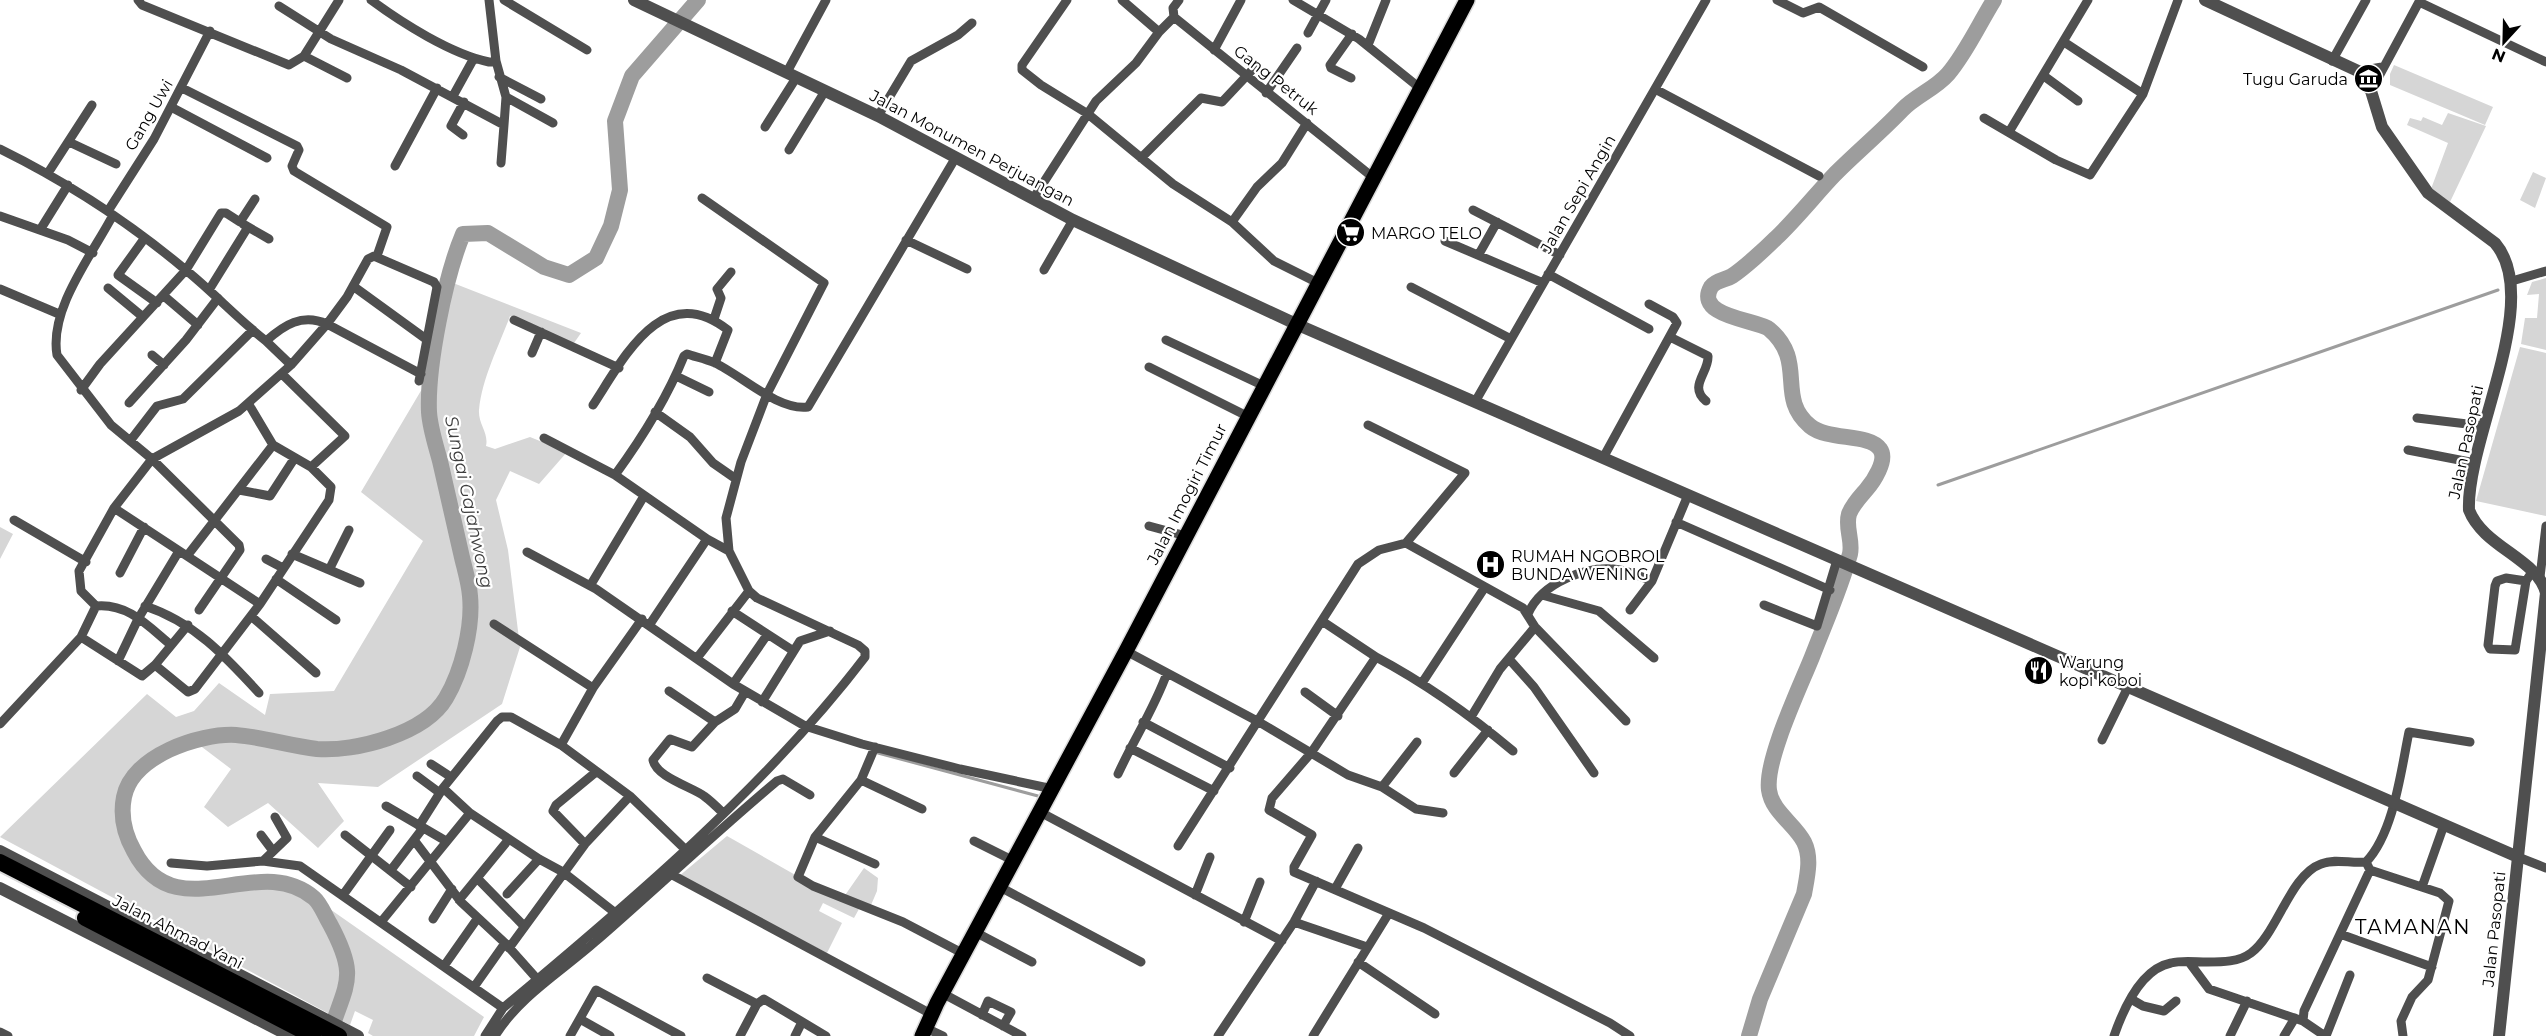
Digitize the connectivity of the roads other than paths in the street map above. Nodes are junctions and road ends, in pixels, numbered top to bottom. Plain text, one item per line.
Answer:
1 (138, 0) edge
2 (339, 0) edge
3 (371, 0) edge
4 (489, 0) edge
5 (504, 0) edge
6 (634, 0) edge
7 (826, 0) edge
8 (1067, 0) edge
9 (1122, 0) edge
10 (1179, 0) edge
11 (1241, 0) edge
12 (1293, 0) edge
13 (1326, 0) edge
14 (1386, 0) edge
15 (1467, 0) edge
16 (1706, 0) edge
17 (1777, 0) edge
18 (2088, 0) edge
19 (2178, 0) edge
20 (2208, 0) edge
21 (2366, 0) edge
22 (2420, 1) edge
23 (653, 4) edge
24 (279, 6) dead end
25 (1319, 14) junction
26 (1174, 17) junction
27 (972, 23) dead end
28 (210, 31) junction
29 (317, 31) junction
30 (1159, 32) junction
31 (1308, 33) dead end
32 (1352, 34) junction
33 (2064, 42) junction
34 (1368, 45) junction
35 (1297, 48) dead end
36 (587, 50) dead end
37 (1214, 50) junction
38 (304, 56) junction
39 (474, 58) junction
40 (496, 61) junction
41 (2332, 61) junction
42 (2546, 63) edge
43 (1923, 67) dead end
44 (2382, 67) junction
45 (1254, 68) dead end
46 (2358, 71) junction
47 (791, 75) junction
48 (2044, 76) junction
49 (499, 77) junction
50 (1245, 77) junction
51 (347, 78) dead end
52 (1350, 78) dead end
53 (182, 88) junction
54 (437, 88) junction
55 (1421, 89) junction
56 (1655, 89) junction
57 (825, 91) junction
58 (2371, 91) junction
59 (1266, 93) junction
60 (2143, 94) junction
61 (453, 96) junction
62 (506, 97) junction
63 (542, 99) dead end
64 (2078, 101) dead end
65 (464, 102) junction
66 (92, 105) dead end
67 (171, 107) junction
68 (1088, 114) junction
69 (878, 116) junction
70 (1984, 118) dead end
71 (553, 123) dead end
72 (1307, 123) junction
73 (504, 125) junction
74 (765, 127) dead end
75 (2009, 132) junction
76 (463, 135) dead end
77 (69, 142) junction
78 (0, 149) edge
79 (789, 150) dead end
80 (957, 156) junction
81 (267, 158) dead end
82 (1141, 158) junction
83 (501, 163) dead end
84 (116, 164) dead end
85 (395, 166) dead end
86 (48, 173) junction
87 (1819, 176) dead end
88 (1375, 178) junction
89 (68, 185) junction
90 (702, 198) dead end
91 (255, 199) dead end
92 (1033, 199) junction
93 (1473, 210) dead end
94 (110, 213) junction
95 (1, 219) edge
96 (1073, 220) junction
97 (1232, 222) junction
98 (1497, 222) junction
99 (244, 225) junction
100 (40, 230) junction
101 (144, 239) junction
102 (269, 239) dead end
103 (906, 240) junction
104 (1445, 241) dead end
105 (93, 253) junction
106 (1479, 254) junction
107 (1560, 255) junction
108 (377, 256) junction
109 (967, 268) dead end
110 (186, 270) junction
111 (1044, 270) dead end
112 (2546, 271) edge
113 (731, 272) dead end
114 (1546, 279) junction
115 (2512, 281) junction
116 (1318, 283) junction
117 (353, 286) junction
118 (1411, 287) dead end
119 (108, 288) dead end
120 (0, 289) edge
121 (209, 290) junction
122 (165, 296) junction
123 (218, 298) junction
124 (157, 303) junction
125 (1649, 304) dead end
126 (59, 314) junction
127 (143, 317) junction
128 (714, 319) junction
129 (514, 320) dead end
130 (327, 324) junction
131 (1296, 324) junction
132 (198, 325) junction
133 (1649, 329) dead end
134 (253, 330) junction
135 (541, 332) junction
136 (1670, 337) junction
137 (426, 339) junction
138 (1511, 339) junction
139 (266, 340) junction
140 (1166, 340) dead end
141 (532, 353) dead end
142 (152, 355) dead end
143 (715, 363) junction
144 (164, 365) junction
145 (291, 365) junction
146 (1149, 367) dead end
147 (619, 368) junction
148 (282, 374) junction
149 (676, 376) junction
150 (1264, 386) junction
151 (81, 390) junction
152 (709, 392) dead end
153 (767, 394) junction
154 (1706, 401) dead end
155 (1475, 402) junction
156 (129, 403) dead end
157 (248, 403) junction
158 (593, 405) dead end
159 (655, 412) junction
160 (1247, 416) junction
161 (2417, 418) dead end
162 (1368, 424) dead end
163 (2484, 426) junction
164 (544, 438) dead end
165 (130, 441) junction
166 (273, 446) junction
167 (2408, 450) dead end
168 (1603, 458) junction
169 (152, 459) junction
170 (294, 459) junction
171 (2475, 463) junction
172 (311, 467) junction
173 (615, 475) junction
174 (736, 479) junction
175 (239, 490) junction
176 (1688, 495) junction
177 (644, 496) junction
178 (114, 507) junction
179 (14, 520) dead end
180 (215, 521) junction
181 (1676, 522) junction
182 (1149, 526) dead end
183 (2546, 526) edge
184 (144, 528) junction
185 (349, 530) dead end
186 (1185, 536) junction
187 (707, 539) junction
188 (1406, 543) junction
189 (729, 551) junction
190 (527, 552) dead end
191 (183, 554) junction
192 (292, 554) junction
193 (266, 559) dead end
194 (86, 562) junction
195 (1837, 562) junction
196 (283, 568) junction
197 (329, 570) junction
198 (120, 573) dead end
199 (2533, 576) junction
200 (220, 578) junction
201 (276, 579) junction
202 (1652, 581) junction
203 (360, 583) dead end
204 (590, 586) junction
205 (1485, 587) junction
206 (1830, 588) junction
207 (748, 591) junction
208 (1542, 595) junction
209 (260, 604) junction
210 (1764, 605) dead end
211 (96, 606) junction
212 (146, 606) junction
213 (199, 610) dead end
214 (1630, 610) dead end
215 (732, 611) junction
216 (1528, 614) junction
217 (251, 616) junction
218 (138, 619) junction
219 (336, 620) dead end
220 (1322, 621) junction
221 (646, 622) junction
222 (494, 624) dead end
223 (188, 625) junction
224 (1535, 627) junction
225 (830, 632) junction
226 (767, 635) junction
227 (81, 637) junction
228 (171, 645) junction
229 (792, 651) junction
230 (1126, 651) junction
231 (223, 655) junction
232 (1376, 657) junction
233 (698, 658) junction
234 (1654, 658) dead end
235 (1509, 659) junction
236 (118, 661) junction
237 (155, 665) junction
238 (316, 673) dead end
239 (1167, 674) junction
240 (1422, 683) junction
241 (733, 684) junction
242 (2128, 687) junction
243 (593, 688) junction
244 (669, 691) dead end
245 (745, 692) junction
246 (1305, 692) dead end
247 (259, 693) dead end
248 (762, 702) junction
249 (1338, 716) junction
250 (1471, 717) junction
251 (1626, 721) dead end
252 (715, 722) junction
253 (1143, 722) junction
254 (1258, 722) junction
255 (0, 724) edge
256 (805, 726) junction
257 (1488, 730) junction
258 (2102, 740) dead end
259 (1417, 742) dead end
260 (2470, 742) dead end
261 (561, 745) junction
262 (875, 747) junction
263 (1130, 748) junction
264 (1513, 751) dead end
265 (1311, 753) junction
266 (431, 764) dead end
267 (1230, 768) junction
268 (596, 772) junction
269 (1454, 773) dead end
270 (1594, 773) dead end
271 (1118, 774) dead end
272 (417, 776) dead end
273 (451, 777) junction
274 (861, 780) junction
275 (761, 785) junction
276 (1382, 788) junction
277 (441, 790) junction
278 (1214, 791) junction
279 (810, 795) dead end
280 (630, 796) junction
281 (1046, 802) junction
282 (2394, 803) junction
283 (386, 806) dead end
284 (922, 809) dead end
285 (470, 813) junction
286 (1443, 813) dead end
287 (275, 818) dead end
288 (723, 818) junction
289 (2444, 825) junction
290 (421, 827) junction
291 (390, 830) dead end
292 (261, 835) dead end
293 (345, 835) dead end
294 (815, 837) junction
295 (509, 839) junction
296 (414, 840) junction
297 (446, 841) junction
298 (974, 842) dead end
299 (585, 844) junction
300 (1178, 846) dead end
301 (1358, 848) dead end
302 (0, 851) edge
303 (273, 851) junction
304 (688, 852) junction
305 (372, 854) junction
306 (1210, 857) dead end
307 (2518, 857) junction
308 (539, 859) junction
309 (262, 861) junction
310 (1014, 861) junction
311 (0, 862) edge
312 (171, 863) dead end
313 (430, 864) junction
314 (875, 864) dead end
315 (2368, 866) junction
316 (2546, 868) edge
317 (391, 870) junction
318 (563, 872) junction
319 (666, 873) junction
320 (0, 875) edge
321 (477, 878) junction
322 (1316, 881) junction
323 (1260, 882) dead end
324 (411, 887) junction
325 (1000, 887) junction
326 (2422, 887) junction
327 (0, 888) edge
328 (452, 889) junction
329 (1335, 889) junction
330 (49, 894) junction
331 (507, 894) dead end
332 (343, 895) junction
333 (1195, 895) junction
334 (459, 900) junction
335 (1389, 912) junction
336 (618, 915) junction
337 (433, 919) dead end
338 (477, 919) junction
339 (381, 922) junction
340 (1244, 922) junction
341 (1294, 922) junction
342 (524, 926) junction
343 (975, 932) junction
344 (2340, 933) junction
345 (1282, 941) junction
346 (507, 945) junction
347 (1367, 947) junction
348 (964, 954) junction
349 (1032, 962) dead end
350 (1141, 962) dead end
351 (1358, 962) junction
352 (2189, 962) junction
353 (444, 966) junction
354 (2432, 967) junction
355 (2350, 975) dead end
356 (707, 978) dead end
357 (538, 980) junction
358 (474, 987) junction
359 (2131, 999) junction
360 (2176, 1001) dead end
361 (2247, 1001) junction
362 (757, 1004) junction
363 (503, 1008) junction
364 (1435, 1014) dead end
365 (931, 1015) edge
366 (982, 1015) junction
367 (580, 1019) junction
368 (2299, 1019) junction
369 (298, 1022) edge
370 (802, 1022) junction
371 (1003, 1026) junction
372 (0, 1032) edge
373 (497, 1035) edge
374 (8, 1036) edge
375 (339, 1036) edge
376 (358, 1036) edge
377 (485, 1036) edge
378 (570, 1036) edge
379 (610, 1036) edge
380 (681, 1036) edge
381 (740, 1036) edge
382 (795, 1036) edge
383 (826, 1036) edge
384 (911, 1036) edge
385 (943, 1036) edge
386 (1022, 1036) edge
387 (1218, 1036) edge
388 (1313, 1036) edge
389 (1630, 1036) edge
390 (2114, 1036) edge
391 (2230, 1036) edge
392 (2284, 1036) edge
393 (2326, 1036) edge
394 (2403, 1036) edge
395 (2499, 1036) edge

1 - 28 street
2 - 29 street
3 - 39 street
4 - 40 street
5 - 36 street
6 - 23 street, Jalan Monumen Perjuangan
7 - 47 street
8 - 68 street
9 - 30 street
10 - 26 street
11 - 37 street
12 - 25 street
13 - 25 street
14 - 34 street
15 - 55 main road, Jalan Imogiri Timur
16 - 56 street, Jalan Sepi Angin
17 - 43 street
18 - 33 street
19 - 60 street
20 - 41 street
21 - 41 street
22 - 42 street
22 - 44 street
23 - 47 street, Jalan Monumen Perjuangan
24 - 29 street
25 - 31 street
25 - 32 street
26 - 30 street
26 - 37 street, Gang Petruk
27 - 69 street
28 - 38 street
28 - 53 street, Gang Uwi
29 - 38 street
29 - 54 street
30 - 68 street
32 - 34 street
32 - 52 street
33 - 48 street
33 - 60 street
34 - 55 street
35 - 59 street
37 - 50 street, Gang Petruk
38 - 51 street
39 - 40 street
39 - 61 street
40 - 49 street
41 - 46 street
44 - 46 street
44 - 58 street
45 - 50 street
46 - 58 street, Jalan Pasopati
47 - 57 street, Jalan Monumen Perjuangan
47 - 74 street
48 - 64 street
48 - 75 street
49 - 62 street
49 - 63 street
50 - 59 street, Gang Petruk
50 - 82 street
53 - 67 street, Gang Uwi
53 - 108 street
54 - 61 street
54 - 85 street
55 - 88 main road, Jalan Imogiri Timur
56 - 87 street
56 - 107 street, Jalan Sepi Angin
57 - 69 street, Jalan Monumen Perjuangan
57 - 79 street
58 - 115 street, Jalan Pasopati
59 - 72 street, Gang Petruk
60 - 75 street
61 - 65 street
62 - 71 street
62 - 73 street
65 - 73 street
65 - 76 street
66 - 77 street
67 - 81 street
67 - 94 street, Gang Uwi
68 - 82 street
68 - 92 street
69 - 80 street, Jalan Monumen Perjuangan
70 - 75 street
72 - 88 street, Gang Petruk
72 - 97 street
73 - 83 street
77 - 84 street
77 - 86 street
78 - 86 street
80 - 92 street, Jalan Monumen Perjuangan
80 - 103 street
82 - 97 street
86 - 89 street
88 - 116 main road, Jalan Imogiri Timur
89 - 94 street
89 - 100 street
90 - 153 street
91 - 99 street
92 - 96 street, Jalan Monumen Perjuangan
93 - 98 street
94 - 101 street
94 - 105 street, Gang Uwi
95 - 100 street
96 - 111 street
96 - 131 street, Jalan Monumen Perjuangan
97 - 116 street
98 - 106 street
98 - 107 street
99 - 102 street
99 - 110 street
99 - 121 street
100 - 105 street
101 - 110 street
101 - 124 street
103 - 109 street
103 - 153 street
104 - 106 street
105 - 126 street, Gang Uwi
106 - 114 street
107 - 114 street, Jalan Sepi Angin
108 - 117 street
108 - 137 street
110 - 121 street
110 - 122 street
112 - 115 street
113 - 128 street
114 - 133 street
114 - 138 street, Jalan Sepi Angin
115 - 163 street, Jalan Pasopati
116 - 131 main road, Jalan Imogiri Timur
117 - 130 street
117 - 137 street
118 - 138 street
119 - 127 street
120 - 126 street
121 - 123 street
122 - 124 street
122 - 132 street
123 - 132 street
123 - 134 street
124 - 127 street
125 - 136 street
126 - 151 street
127 - 151 street
128 - 143 street
128 - 147 street
129 - 135 street
130 - 137 street
130 - 139 street
130 - 145 street
131 - 150 main road, Jalan Imogiri Timur
131 - 155 street, Jalan Monumen Perjuangan
132 - 144 street
134 - 139 street
134 - 165 street
135 - 141 street
135 - 147 street
136 - 154 street
136 - 168 street
138 - 155 street, Jalan Sepi Angin
139 - 145 street
140 - 150 street
142 - 144 street
143 - 149 street
143 - 153 street
144 - 156 street
145 - 148 street
146 - 160 street
147 - 158 street
148 - 157 street
148 - 172 street
149 - 152 street
149 - 159 street
150 - 160 main road, Jalan Imogiri Timur
151 - 165 street
153 - 174 street
155 - 168 street, Jalan Monumen Perjuangan
157 - 166 street
157 - 169 street
159 - 173 street
159 - 174 street
160 - 186 main road, Jalan Imogiri Timur
161 - 163 street
162 - 188 street
163 - 171 street, Jalan Pasopati
164 - 173 street
165 - 169 street
166 - 170 street
166 - 175 street
167 - 171 street
168 - 176 street, Jalan Monumen Perjuangan
169 - 178 street
169 - 180 street
170 - 172 street
170 - 175 street
171 - 199 street, Jalan Pasopati
172 - 192 street
173 - 177 street
174 - 189 street
175 - 180 street
176 - 181 street
176 - 195 street, Jalan Monumen Perjuangan
177 - 187 street
177 - 204 street
178 - 184 street
178 - 194 street
179 - 194 street
180 - 191 street
180 - 200 street
181 - 202 street
181 - 206 street
182 - 186 street
183 - 199 street
184 - 191 street
184 - 198 street
185 - 197 street
186 - 230 main road, Jalan Imogiri Timur
187 - 189 street
187 - 221 street
188 - 205 street
188 - 220 street
189 - 207 street
190 - 204 street
191 - 200 street
191 - 212 street
192 - 196 street
192 - 197 street
193 - 196 street
194 - 211 street
195 - 206 street
195 - 242 street, Jalan Monumen Perjuangan
196 - 201 street
197 - 203 street
199 - 199 street
199 - 307 street, Jalan Pasopati
200 - 209 street
200 - 213 street
201 - 209 street
201 - 219 street
202 - 208 street
202 - 214 street
204 - 221 street
205 - 216 street
205 - 240 street
206 - 210 street
207 - 215 street
207 - 225 street
208 - 216 street
208 - 234 street
209 - 217 street
211 - 218 street
211 - 227 street
212 - 218 street
212 - 223 street
215 - 226 street
215 - 233 street
216 - 224 street
217 - 231 street
217 - 238 street
218 - 228 street
218 - 236 street
220 - 232 street
220 - 254 street
221 - 233 street
221 - 243 street
222 - 243 street
223 - 228 street
223 - 231 street
224 - 235 street
224 - 251 street
225 - 229 street
225 - 256 street
226 - 229 street
226 - 241 street
227 - 236 street
227 - 255 street
228 - 237 street
229 - 248 street
230 - 239 street
230 - 281 main road, Jalan Imogiri Timur
231 - 237 street
231 - 247 street
232 - 240 street
232 - 249 street
233 - 241 street
235 - 250 street
235 - 270 street
236 - 237 street
239 - 253 street
239 - 254 street
240 - 250 street
241 - 245 street
242 - 258 street
242 - 282 street, Jalan Monumen Perjuangan
243 - 261 street
244 - 252 street
245 - 248 street
245 - 252 street
246 - 249 street
248 - 256 street
249 - 265 street
250 - 257 street
252 - 288 street
253 - 263 street
253 - 267 street
254 - 265 street
254 - 267 street
256 - 262 street
256 - 275 street
257 - 264 street
257 - 269 street
259 - 276 street
260 - 282 street
261 - 268 street
261 - 273 street
262 - 274 street
262 - 281 street
263 - 271 street
263 - 278 street
265 - 276 street
265 - 322 street
266 - 273 street
267 - 278 street
268 - 280 street
268 - 299 street
272 - 277 street
273 - 277 street
274 - 284 street
274 - 294 street
275 - 279 street
275 - 288 street
276 - 286 street
277 - 285 street
277 - 290 street
278 - 300 street
280 - 299 street
280 - 304 street
281 - 310 main road, Jalan Imogiri Timur
281 - 333 street
282 - 289 street, Jalan Monumen Perjuangan
282 - 315 street
283 - 290 street
285 - 295 street
285 - 297 street
287 - 303 street
288 - 304 street
289 - 307 street, Jalan Monumen Perjuangan
289 - 326 street
290 - 296 street
290 - 297 street
291 - 305 street
292 - 303 street
293 - 305 street
294 - 314 street
294 - 348 street
295 - 308 street
295 - 321 street
296 - 313 street
296 - 317 street
297 - 313 street
298 - 310 street
299 - 318 street
301 - 329 street
302 - 330 street
303 - 309 street
304 - 319 street
305 - 317 street
305 - 332 street
306 - 333 street
307 - 316 street
307 - 395 street, Jalan Pasopati
308 - 318 street
308 - 331 street
309 - 312 street
309 - 332 street
310 - 325 main road, Jalan Imogiri Timur
311 - 330 highway, Jalan Ahmad Yani
313 - 324 street
313 - 328 street
315 - 326 street
315 - 344 street
315 - 352 street
317 - 324 street
318 - 336 street
318 - 342 street
319 - 336 street
319 - 365 street
320 - 330 highway, Jalan Ahmad Yani
321 - 334 street
321 - 342 street
322 - 329 street
322 - 341 street
323 - 340 street
324 - 339 street
325 - 343 main road, Jalan Imogiri Timur
325 - 350 street
326 - 354 street
327 - 330 street
328 - 334 street
328 - 337 street
329 - 335 street
330 - 369 highway, Jalan Ahmad Yani
330 - 369 street
332 - 339 street
333 - 340 street
334 - 338 street
335 - 347 street
335 - 389 street
336 - 357 street
336 - 373 street
338 - 346 street
338 - 353 street
339 - 353 street
340 - 345 street
341 - 345 street
341 - 347 street
342 - 346 street
343 - 348 main road, Jalan Imogiri Timur
343 - 349 street
344 - 354 street
344 - 368 street
345 - 387 street
346 - 357 street
346 - 358 street
347 - 351 street
348 - 365 main road, Jalan Imogiri Timur
351 - 364 street
351 - 388 street
352 - 359 street
352 - 361 street
353 - 358 street
354 - 394 street
355 - 393 street
356 - 362 street
357 - 363 street
358 - 363 street
359 - 360 street
359 - 390 street
361 - 368 street
361 - 391 street
362 - 370 street
362 - 381 street
363 - 377 street
365 - 366 street
365 - 384 main road, Jalan Imogiri Timur
365 - 385 street
366 - 371 street
366 - 371 street
367 - 378 street
367 - 379 street
367 - 380 street
368 - 392 street
368 - 393 street
369 - 375 highway, Jalan Ahmad Yani
369 - 376 street
370 - 382 street
370 - 383 street
371 - 386 street
372 - 374 street

